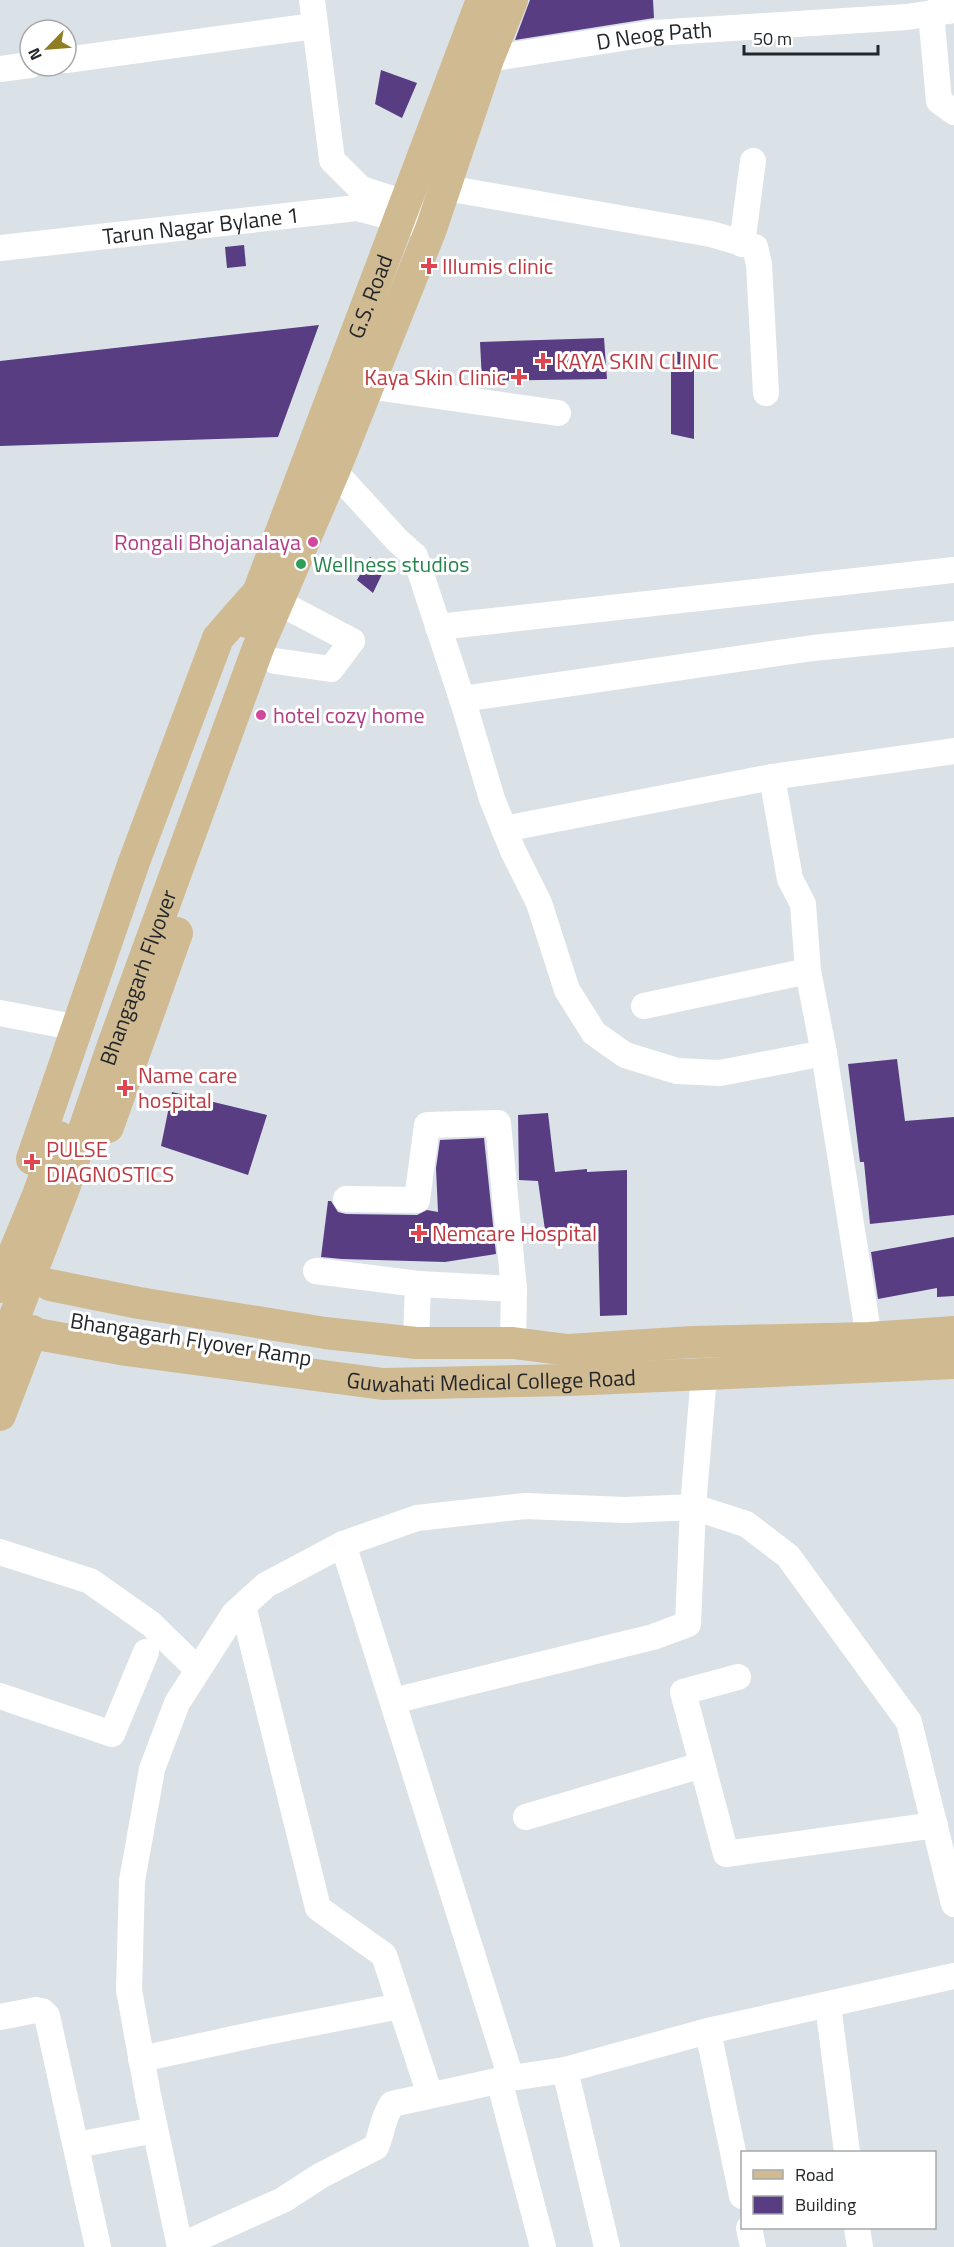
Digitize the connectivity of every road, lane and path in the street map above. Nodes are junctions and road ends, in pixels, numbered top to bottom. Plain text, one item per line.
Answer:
1 (312, 0) edge
2 (482, 0) edge
3 (512, 0) edge
4 (942, 12) edge
5 (315, 26) junction
6 (78, 58) edge
7 (488, 59) junction
8 (18, 67) edge
9 (0, 69) edge
10 (954, 112) edge
11 (753, 161) dead end
12 (438, 210) junction
13 (403, 211) junction
14 (742, 244) junction
15 (0, 248) edge
16 (367, 386) junction
17 (766, 393) dead end
18 (558, 413) dead end
19 (334, 471) junction
20 (954, 570) edge
21 (268, 597) junction
22 (438, 627) junction
23 (954, 634) edge
24 (257, 652) junction
25 (462, 699) junction
26 (954, 751) edge
27 (772, 777) junction
28 (504, 829) junction
29 (808, 971) junction
30 (644, 1006) dead end
31 (0, 1013) edge
32 (78, 1028) junction
33 (824, 1053) junction
34 (346, 1199) dead end
35 (3, 1223) edge
36 (66, 1238) junction
37 (316, 1271) dead end
38 (418, 1284) junction
39 (50, 1285) junction
40 (514, 1289) junction
41 (17, 1310) edge
42 (954, 1332) edge
43 (869, 1338) junction
44 (416, 1343) junction
45 (0, 1355) edge
46 (511, 1355) junction
47 (954, 1363) edge
48 (561, 1365) junction
49 (704, 1375) junction
50 (0, 1415) edge
51 (693, 1506) junction
52 (343, 1544) junction
53 (0, 1552) edge
54 (243, 1606) junction
55 (146, 1652) dead end
56 (197, 1669) junction
57 (738, 1677) dead end
58 (0, 1696) edge
59 (393, 1701) junction
60 (702, 1765) junction
61 (526, 1817) dead end
62 (935, 1825) junction
63 (954, 1904) edge
64 (954, 1976) edge
65 (828, 2005) junction
66 (400, 2006) junction
67 (0, 2017) edge
68 (708, 2031) junction
69 (141, 2059) junction
70 (565, 2070) junction
71 (505, 2079) junction
72 (430, 2095) junction
73 (155, 2130) junction
74 (77, 2145) junction
75 (847, 2151) edge
76 (741, 2191) edge
77 (749, 2229) edge
78 (857, 2229) edge
79 (180, 2246) edge
80 (98, 2247) edge
81 (543, 2247) edge
82 (607, 2247) edge
83 (753, 2247) edge
84 (860, 2247) edge

1 - 5 street
2 - 13 main road, G.S. Road
3 - 7 main road
4 - 7 street, D Neog Path
4 - 10 street, D Neog Path
5 - 6 street
5 - 13 street
7 - 12 main road
8 - 9 street
11 - 14 street
12 - 13 street
12 - 14 street
12 - 16 main road
13 - 15 street, Tarun Nagar Bylane 1
13 - 21 main road, G.S. Road
14 - 17 street
16 - 18 street
16 - 19 main road
19 - 21 main road
19 - 22 street
20 - 22 street
21 - 24 main road
21 - 24 street
21 - 32 main road
22 - 25 street
23 - 25 street
24 - 36 main road
24 - 41 main road, Bhangagarh Flyover
25 - 28 street
26 - 27 street
27 - 28 street
27 - 29 street
28 - 33 street
29 - 30 street
29 - 33 street
31 - 32 street
32 - 35 main road
33 - 43 street
34 - 40 street
35 - 36 main road
36 - 39 main road
37 - 38 street
38 - 40 street
38 - 44 street
39 - 41 main road
39 - 44 main road, Guwahati Medical College Road
40 - 46 street
41 - 45 main road, Bhangagarh Flyover
41 - 46 main road, Bhangagarh Flyover Ramp
41 - 48 main road, Guwahati Medical College Road
41 - 50 main road
42 - 43 main road, Guwahati Medical College Road
43 - 48 main road, Guwahati Medical College Road
44 - 46 main road, Guwahati Medical College Road
46 - 48 main road, Bhangagarh Flyover Ramp
47 - 49 main road, Guwahati Medical College Road
48 - 49 main road, Guwahati Medical College Road
49 - 51 street
51 - 52 street
51 - 59 street
51 - 62 street
52 - 54 street
52 - 59 street
53 - 56 street
54 - 56 street
54 - 66 street
55 - 58 street
56 - 69 street
57 - 60 street
59 - 71 street
60 - 61 street
60 - 62 street
62 - 63 street
64 - 65 street
65 - 68 street
65 - 75 street
66 - 69 street
66 - 72 street
67 - 74 street
68 - 70 street
68 - 76 street
69 - 73 street
70 - 71 street
70 - 82 street
71 - 72 street
71 - 81 street
72 - 79 street
73 - 74 street
73 - 79 street
74 - 80 street
77 - 83 street
78 - 84 street

